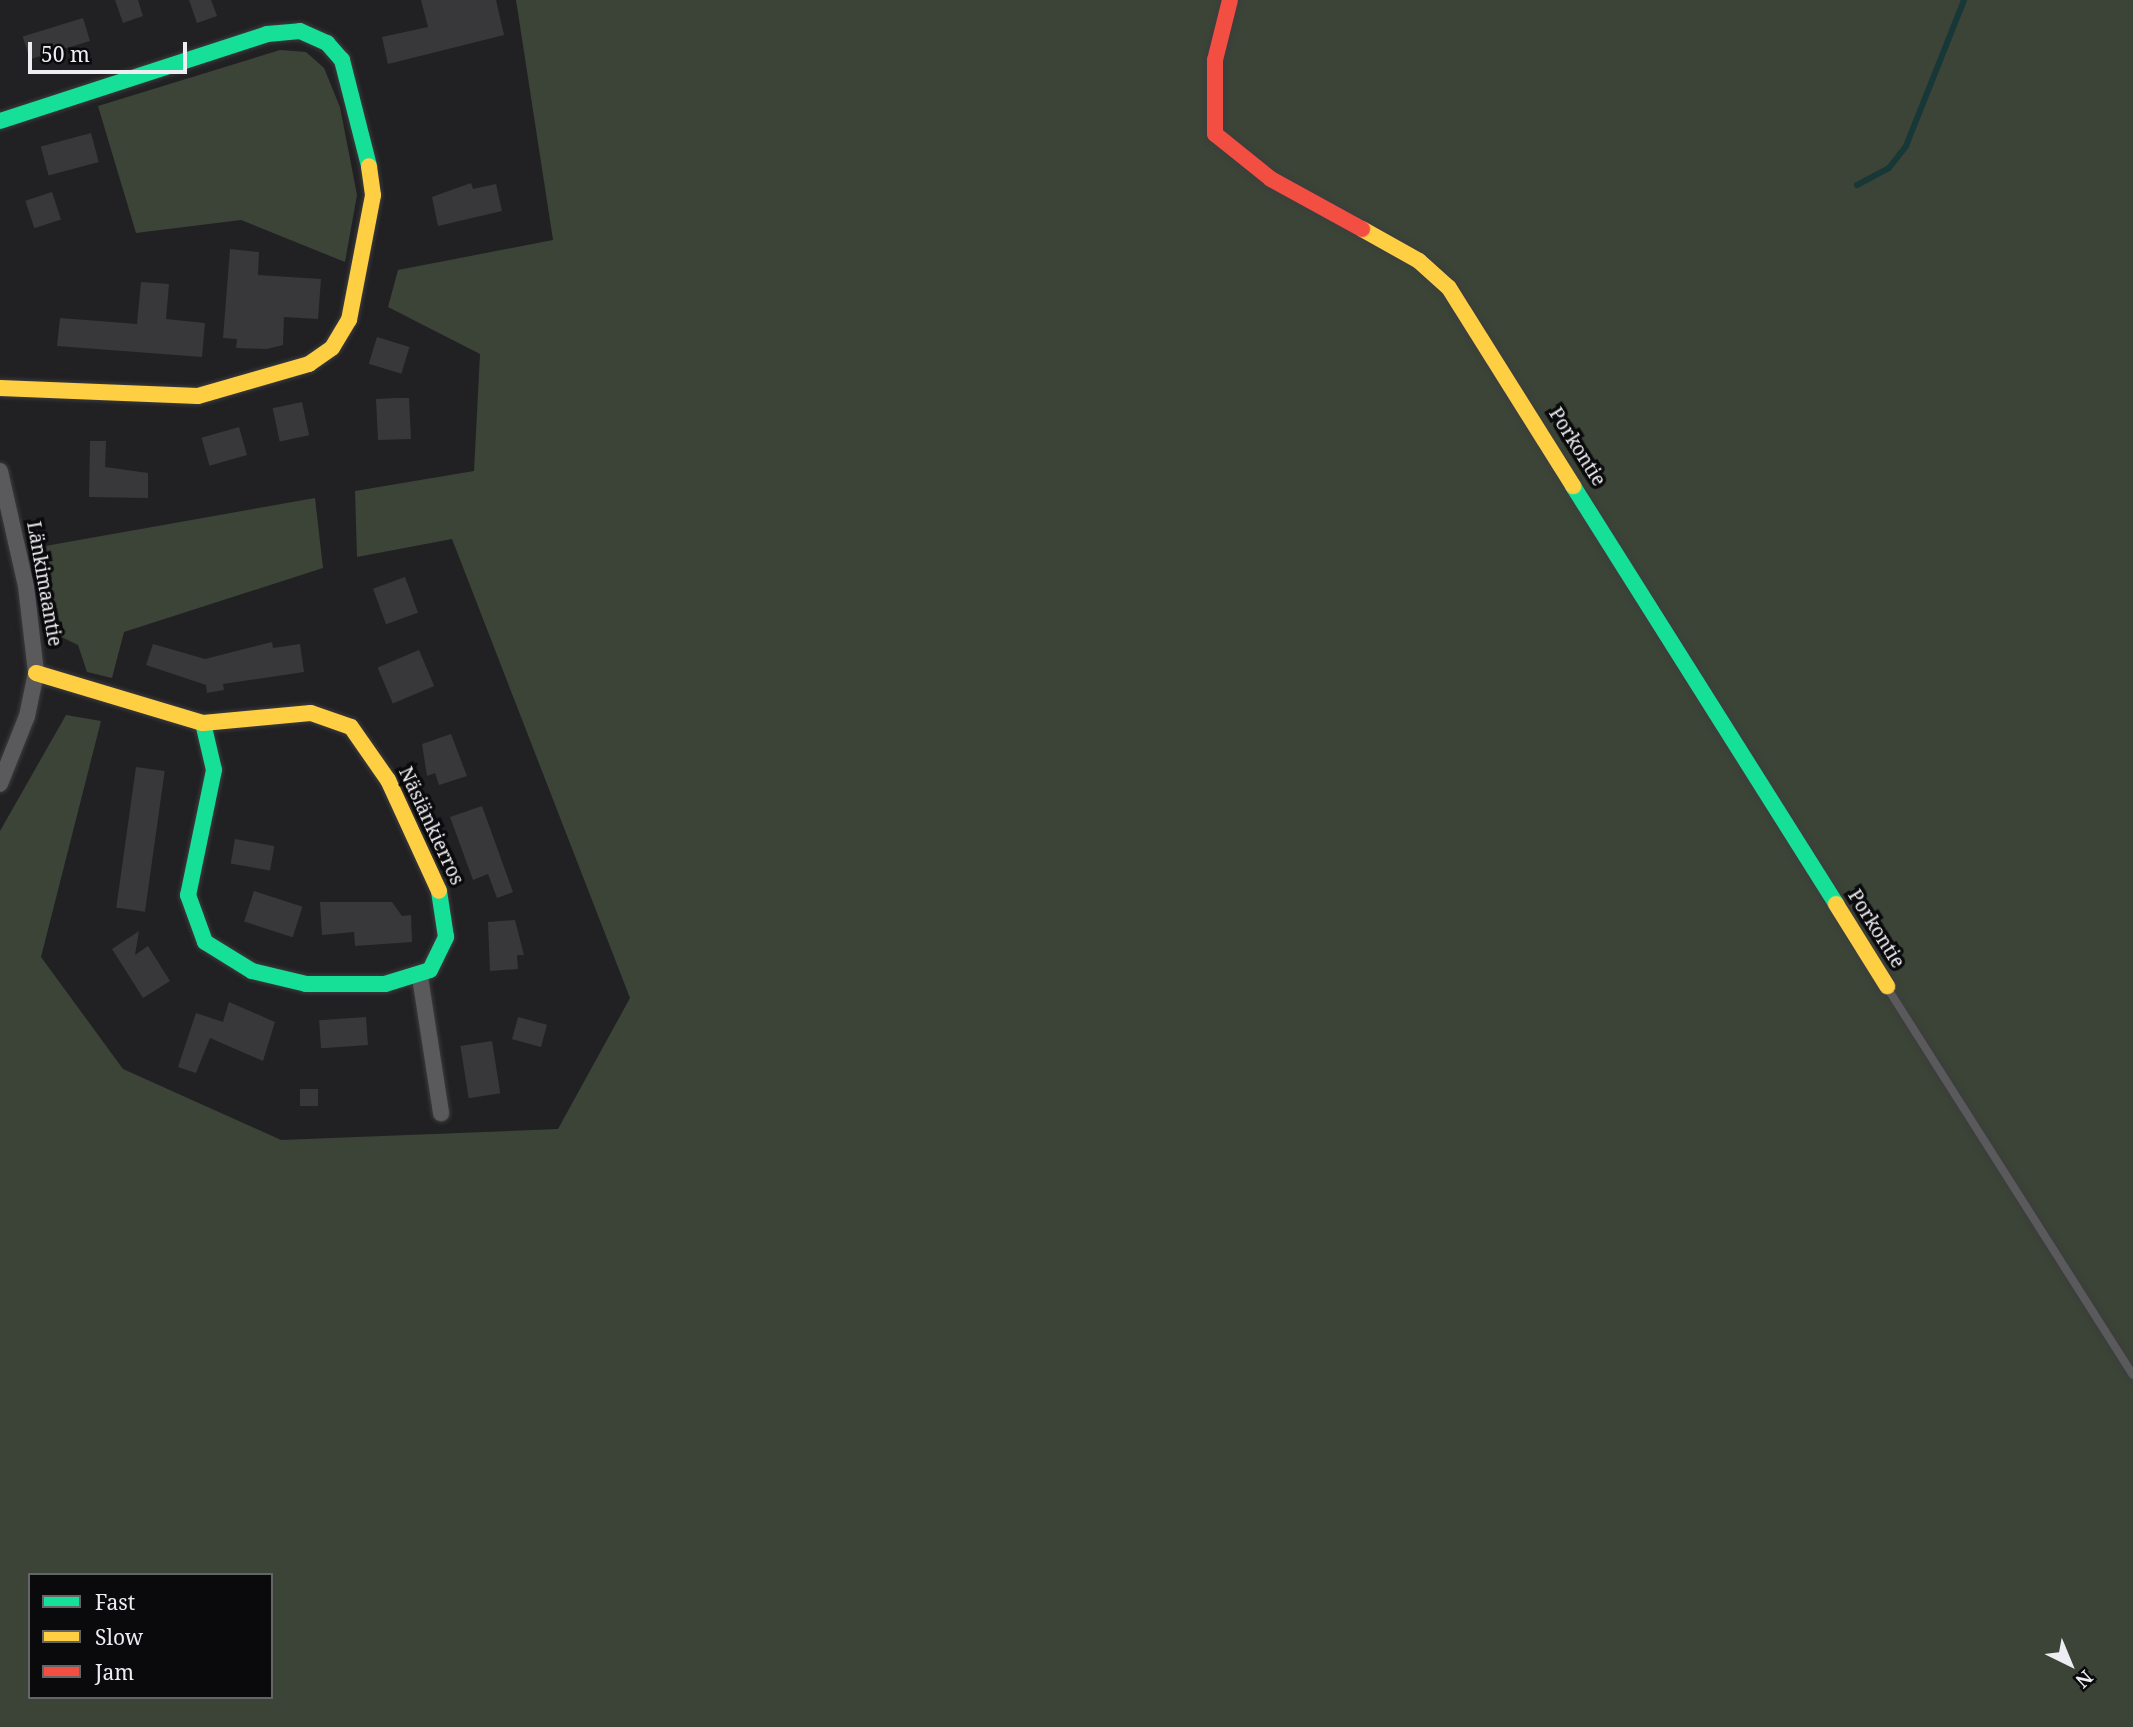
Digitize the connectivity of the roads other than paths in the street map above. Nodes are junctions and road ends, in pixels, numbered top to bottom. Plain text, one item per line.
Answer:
1 (1230, 0) edge
2 (0, 121) edge
3 (0, 388) edge
4 (0, 471) edge
5 (36, 673) junction
6 (203, 723) junction
7 (0, 784) edge
8 (421, 977) junction
9 (1887, 986) joint
10 (441, 1113) dead end
11 (2133, 1375) edge

1 - 9 street, Porkontie
2 - 3 street
4 - 5 street, Länkimaantie
5 - 6 street, Näsiänkierros
5 - 7 street, Länkimaantie
6 - 8 street, Näsiänkierros
6 - 8 street
8 - 10 street
9 - 11 lane

